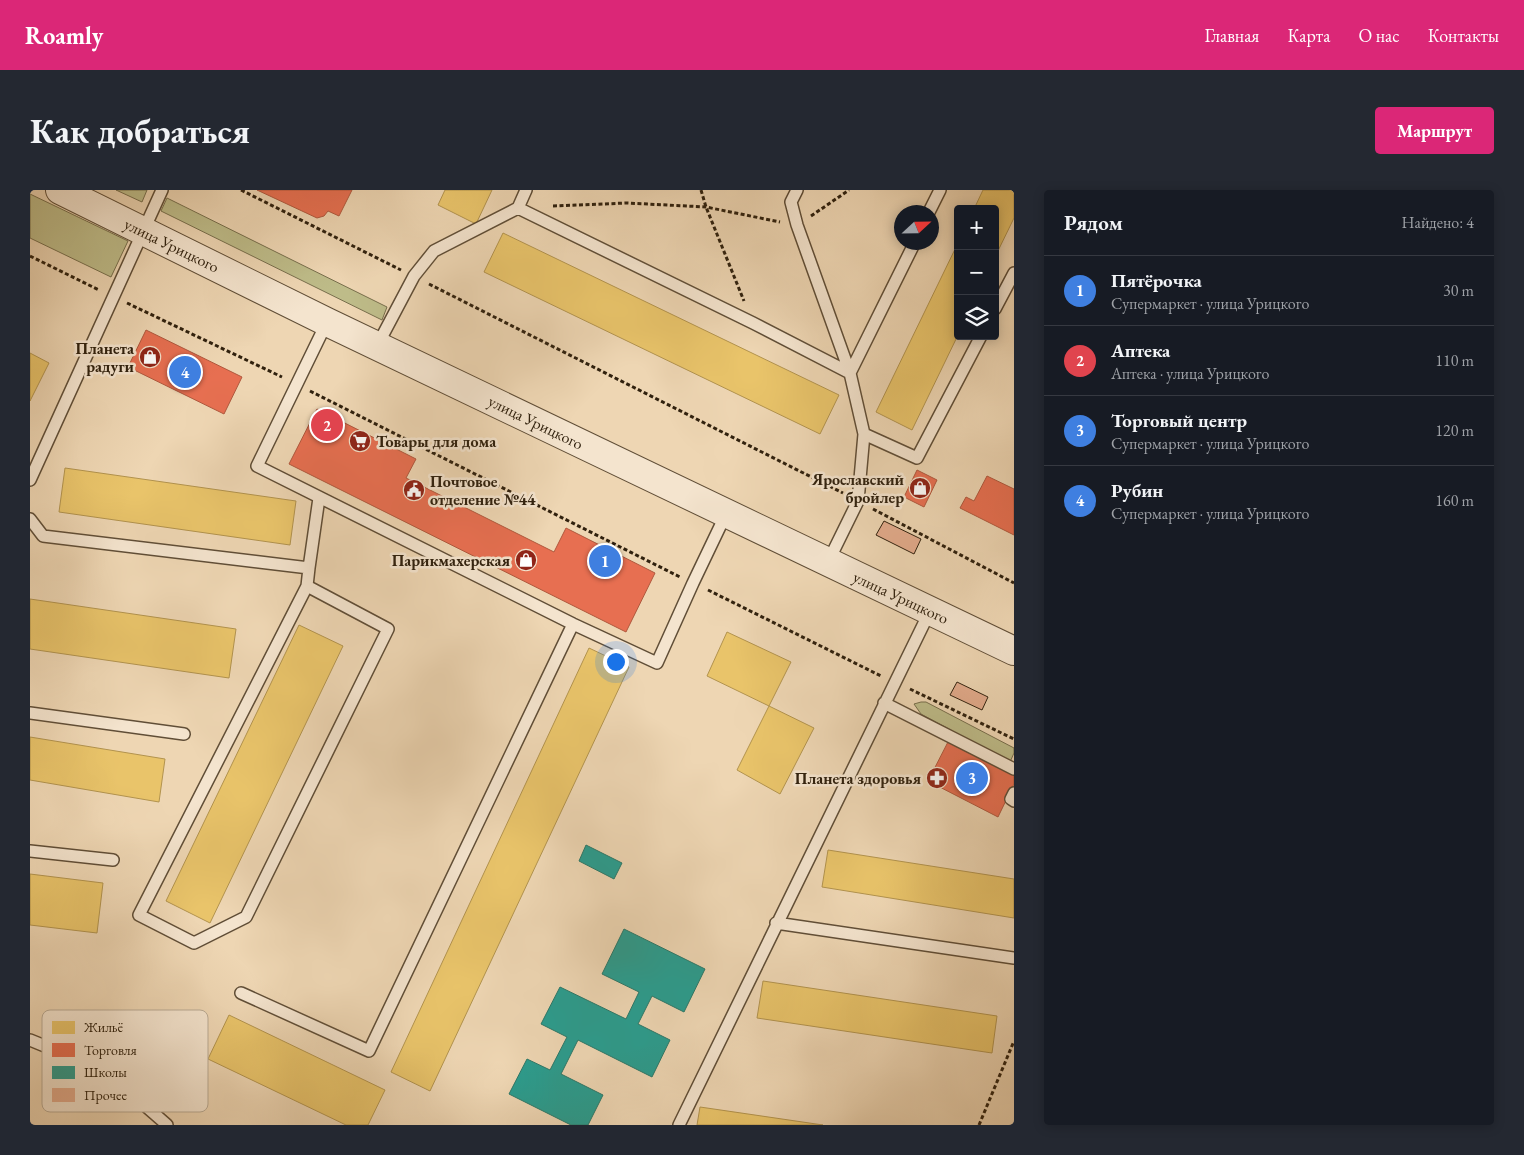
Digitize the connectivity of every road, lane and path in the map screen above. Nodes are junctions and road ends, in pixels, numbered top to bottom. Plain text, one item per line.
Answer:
1 (60, 190) edge
2 (162, 190) edge
3 (241, 190) edge
4 (526, 190) edge
5 (701, 190) edge
6 (798, 190) edge
7 (849, 190) edge
8 (940, 190) edge
9 (932, 205) edge
10 (706, 207) junction
11 (518, 208) junction
12 (797, 225) junction
13 (143, 230) junction
14 (910, 250) edge
15 (30, 256) edge
16 (1014, 273) edge
17 (414, 276) junction
18 (113, 296) junction
19 (999, 301) edge
20 (327, 322) junction
21 (753, 323) junction
22 (979, 340) edge
23 (377, 346) junction
24 (850, 373) junction
25 (297, 384) junction
26 (864, 434) junction
27 (34, 462) edge
28 (30, 480) edge
29 (318, 498) junction
30 (858, 501) junction
31 (726, 514) junction
32 (30, 519) edge
33 (828, 562) junction
34 (309, 568) junction
35 (692, 583) junction
36 (1014, 583) edge
37 (307, 586) junction
38 (930, 611) junction
39 (573, 624) junction
40 (1014, 651) edge
41 (894, 682) junction
42 (884, 703) junction
43 (30, 712) edge
44 (184, 734) dead end
45 (1014, 739) edge
46 (1014, 769) edge
47 (1014, 793) edge
48 (1014, 801) edge
49 (30, 851) edge
50 (112, 860) dead end
51 (776, 923) junction
52 (1014, 958) edge
53 (241, 993) dead end
54 (30, 1040) edge
55 (1014, 1041) edge
56 (42, 1045) edge
57 (151, 1112) edge
58 (167, 1125) edge
59 (678, 1125) edge
60 (979, 1125) edge

1 - 13 street, улица Урицкого
2 - 13 lane
3 - 17 path
4 - 11 lane
5 - 10 path
6 - 12 lane
7 - 12 path
8 - 9 lane
10 - 11 path
10 - 12 path
10 - 21 path
11 - 17 lane
11 - 21 lane
12 - 24 lane
13 - 18 lane
13 - 20 street, улица Урицкого
14 - 24 lane
15 - 18 path
16 - 19 lane
17 - 23 lane
17 - 30 path
18 - 25 path
18 - 27 lane
20 - 23 street, улица Урицкого
20 - 25 lane
21 - 24 lane
22 - 26 lane
23 - 31 street, улица Урицкого
24 - 26 lane
25 - 29 lane
25 - 35 path
26 - 30 lane
27 - 28 lane
29 - 34 lane
29 - 39 lane
30 - 33 lane
30 - 36 path
31 - 33 street, улица Урицкого
31 - 35 lane
32 - 34 lane
33 - 38 street, улица Урицкого
34 - 37 lane
35 - 39 lane
35 - 41 path
37 - 37 lane
38 - 40 street, улица Урицкого
38 - 41 lane
39 - 53 lane
41 - 42 lane
41 - 45 path
42 - 46 lane
42 - 51 lane
43 - 44 lane
47 - 48 lane
49 - 50 lane
51 - 52 lane
51 - 59 lane
54 - 56 lane
55 - 60 path
57 - 58 lane

